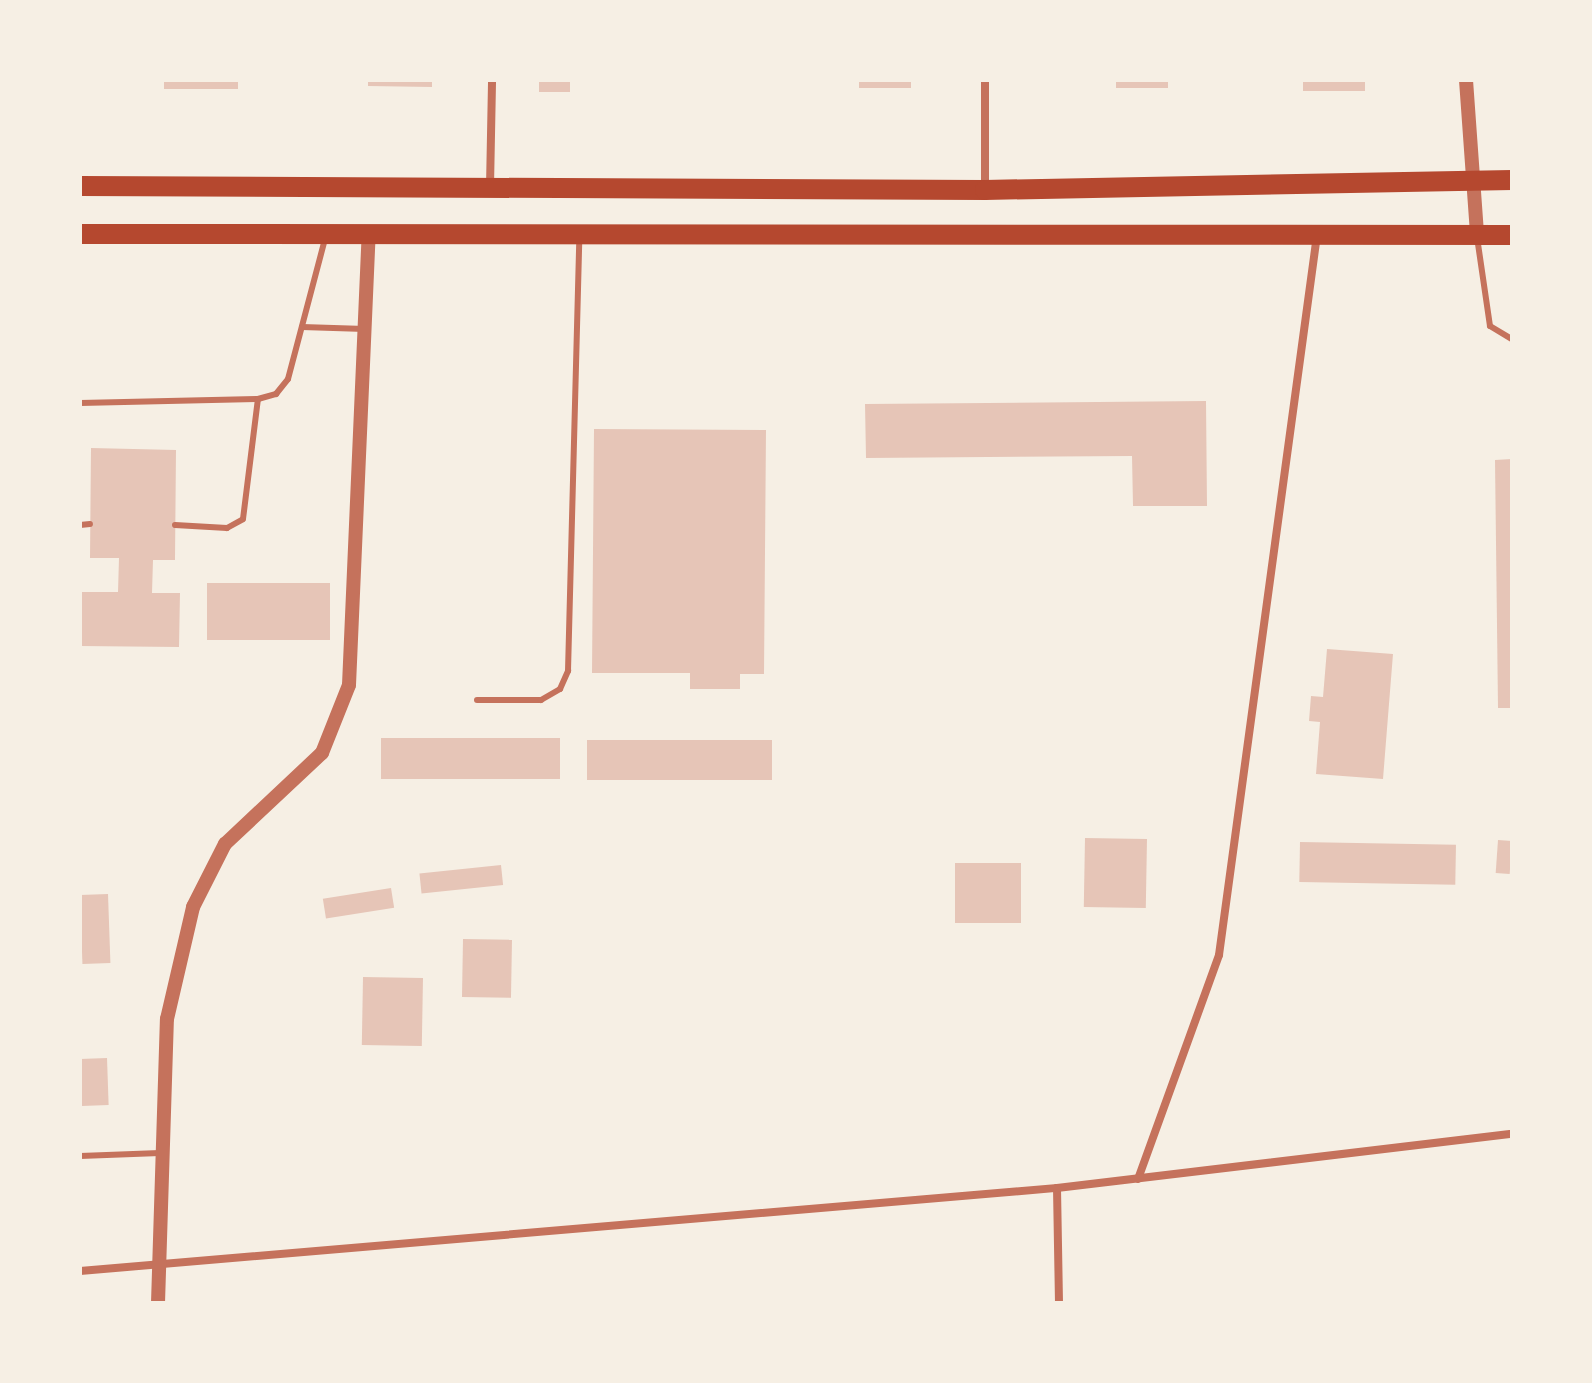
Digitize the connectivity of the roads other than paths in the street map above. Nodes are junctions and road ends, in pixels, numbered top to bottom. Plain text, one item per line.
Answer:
1 (492, 80) edge
2 (985, 80) edge
3 (1466, 80) edge
4 (1472, 178) junction
5 (1512, 180) edge
6 (80, 186) edge
7 (490, 187) junction
8 (985, 190) junction
9 (369, 232) junction
10 (326, 233) junction
11 (80, 234) edge
12 (1317, 234) junction
13 (579, 235) junction
14 (1477, 235) junction
15 (1512, 235) edge
16 (302, 327) junction
17 (365, 329) junction
18 (1512, 339) edge
19 (258, 399) junction
20 (80, 403) edge
21 (90, 524) dead end
22 (80, 525) edge
23 (175, 525) dead end
24 (477, 700) dead end
25 (1512, 1134) edge
26 (160, 1153) junction
27 (80, 1156) edge
28 (1138, 1179) junction
29 (1057, 1188) junction
30 (159, 1268) junction
31 (80, 1271) edge
32 (158, 1303) edge
33 (1059, 1303) edge

1 - 7 street
2 - 8 street
3 - 4 street
4 - 5 main road
4 - 8 main road
4 - 14 street
6 - 7 main road
7 - 8 main road
9 - 10 main road
9 - 13 main road
9 - 17 street
10 - 11 main road
10 - 16 lane
12 - 13 main road
12 - 14 main road
12 - 28 street
13 - 24 lane
14 - 15 main road
14 - 18 lane
16 - 17 lane
16 - 19 lane
17 - 26 street
19 - 20 lane
19 - 23 lane
21 - 22 lane
25 - 28 street
26 - 27 lane
26 - 30 street
28 - 29 street
29 - 30 street
29 - 33 street
30 - 31 street
30 - 32 street

